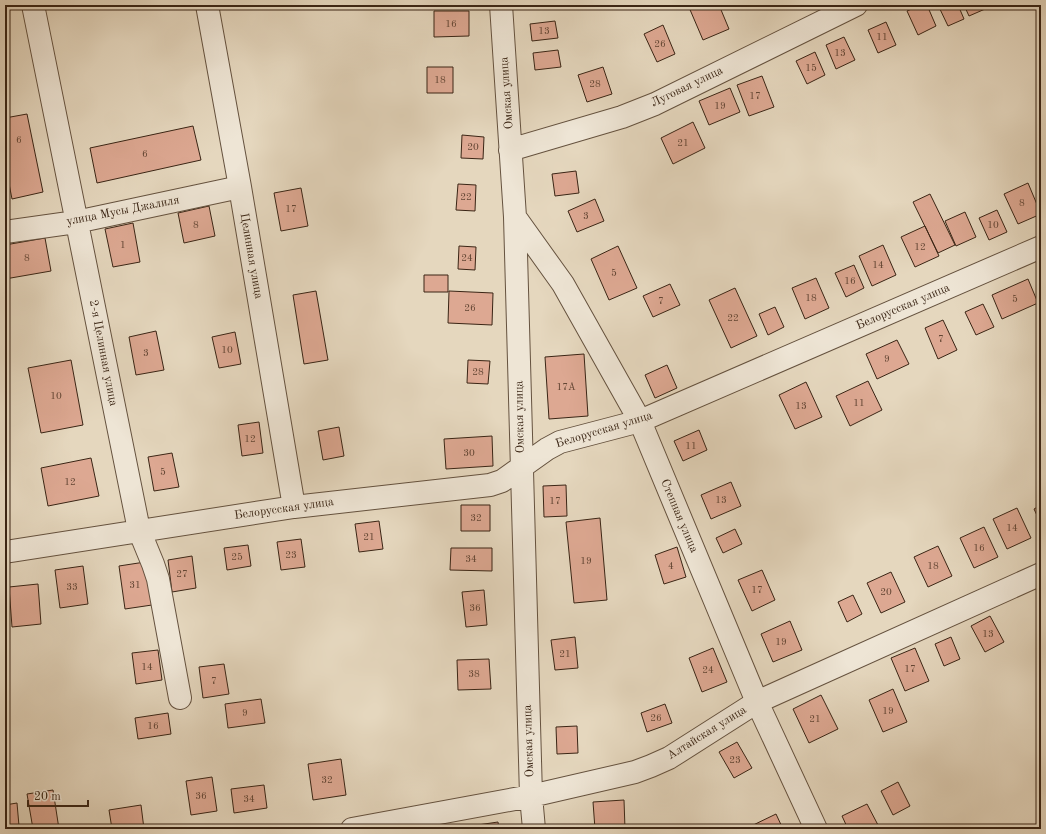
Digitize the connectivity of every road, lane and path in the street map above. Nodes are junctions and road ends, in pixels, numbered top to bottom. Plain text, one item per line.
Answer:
1 (33, 5) edge
2 (207, 5) edge
3 (501, 5) edge
4 (856, 5) edge
5 (510, 150) junction
6 (240, 187) junction
7 (515, 217) junction
8 (76, 222) junction
9 (5, 232) edge
10 (1041, 247) edge
11 (640, 421) junction
12 (522, 468) junction
13 (294, 507) junction
14 (139, 530) junction
15 (5, 552) edge
16 (1041, 574) edge
17 (180, 698) dead end
18 (757, 702) junction
19 (531, 796) junction
20 (352, 829) edge
21 (534, 829) edge
22 (816, 829) edge

1 - 8 street, 2-я Целинная улица
2 - 6 street, Целинная улица
3 - 5 street, Омская улица
4 - 5 street, Луговая улица
5 - 7 street, Омская улица
6 - 8 street, улица Мусы Джалиля
6 - 13 street, Целинная улица
7 - 11 street, Степная улица
7 - 12 street, Омская улица
8 - 9 street, улица Мусы Джалиля
8 - 14 street, 2-я Целинная улица
10 - 11 street, Белорусская улица
11 - 12 street, Белорусская улица
11 - 18 street, Степная улица
12 - 13 street, Белорусская улица
12 - 19 street, Омская улица
13 - 14 street, Белорусская улица
14 - 15 street, Белорусская улица
14 - 17 street, 2-я Целинная улица
16 - 18 street, Алтайская улица
18 - 19 street, Алтайская улица
18 - 22 street, Степная улица
19 - 20 street, Алтайская улица
19 - 21 street, Омская улица

